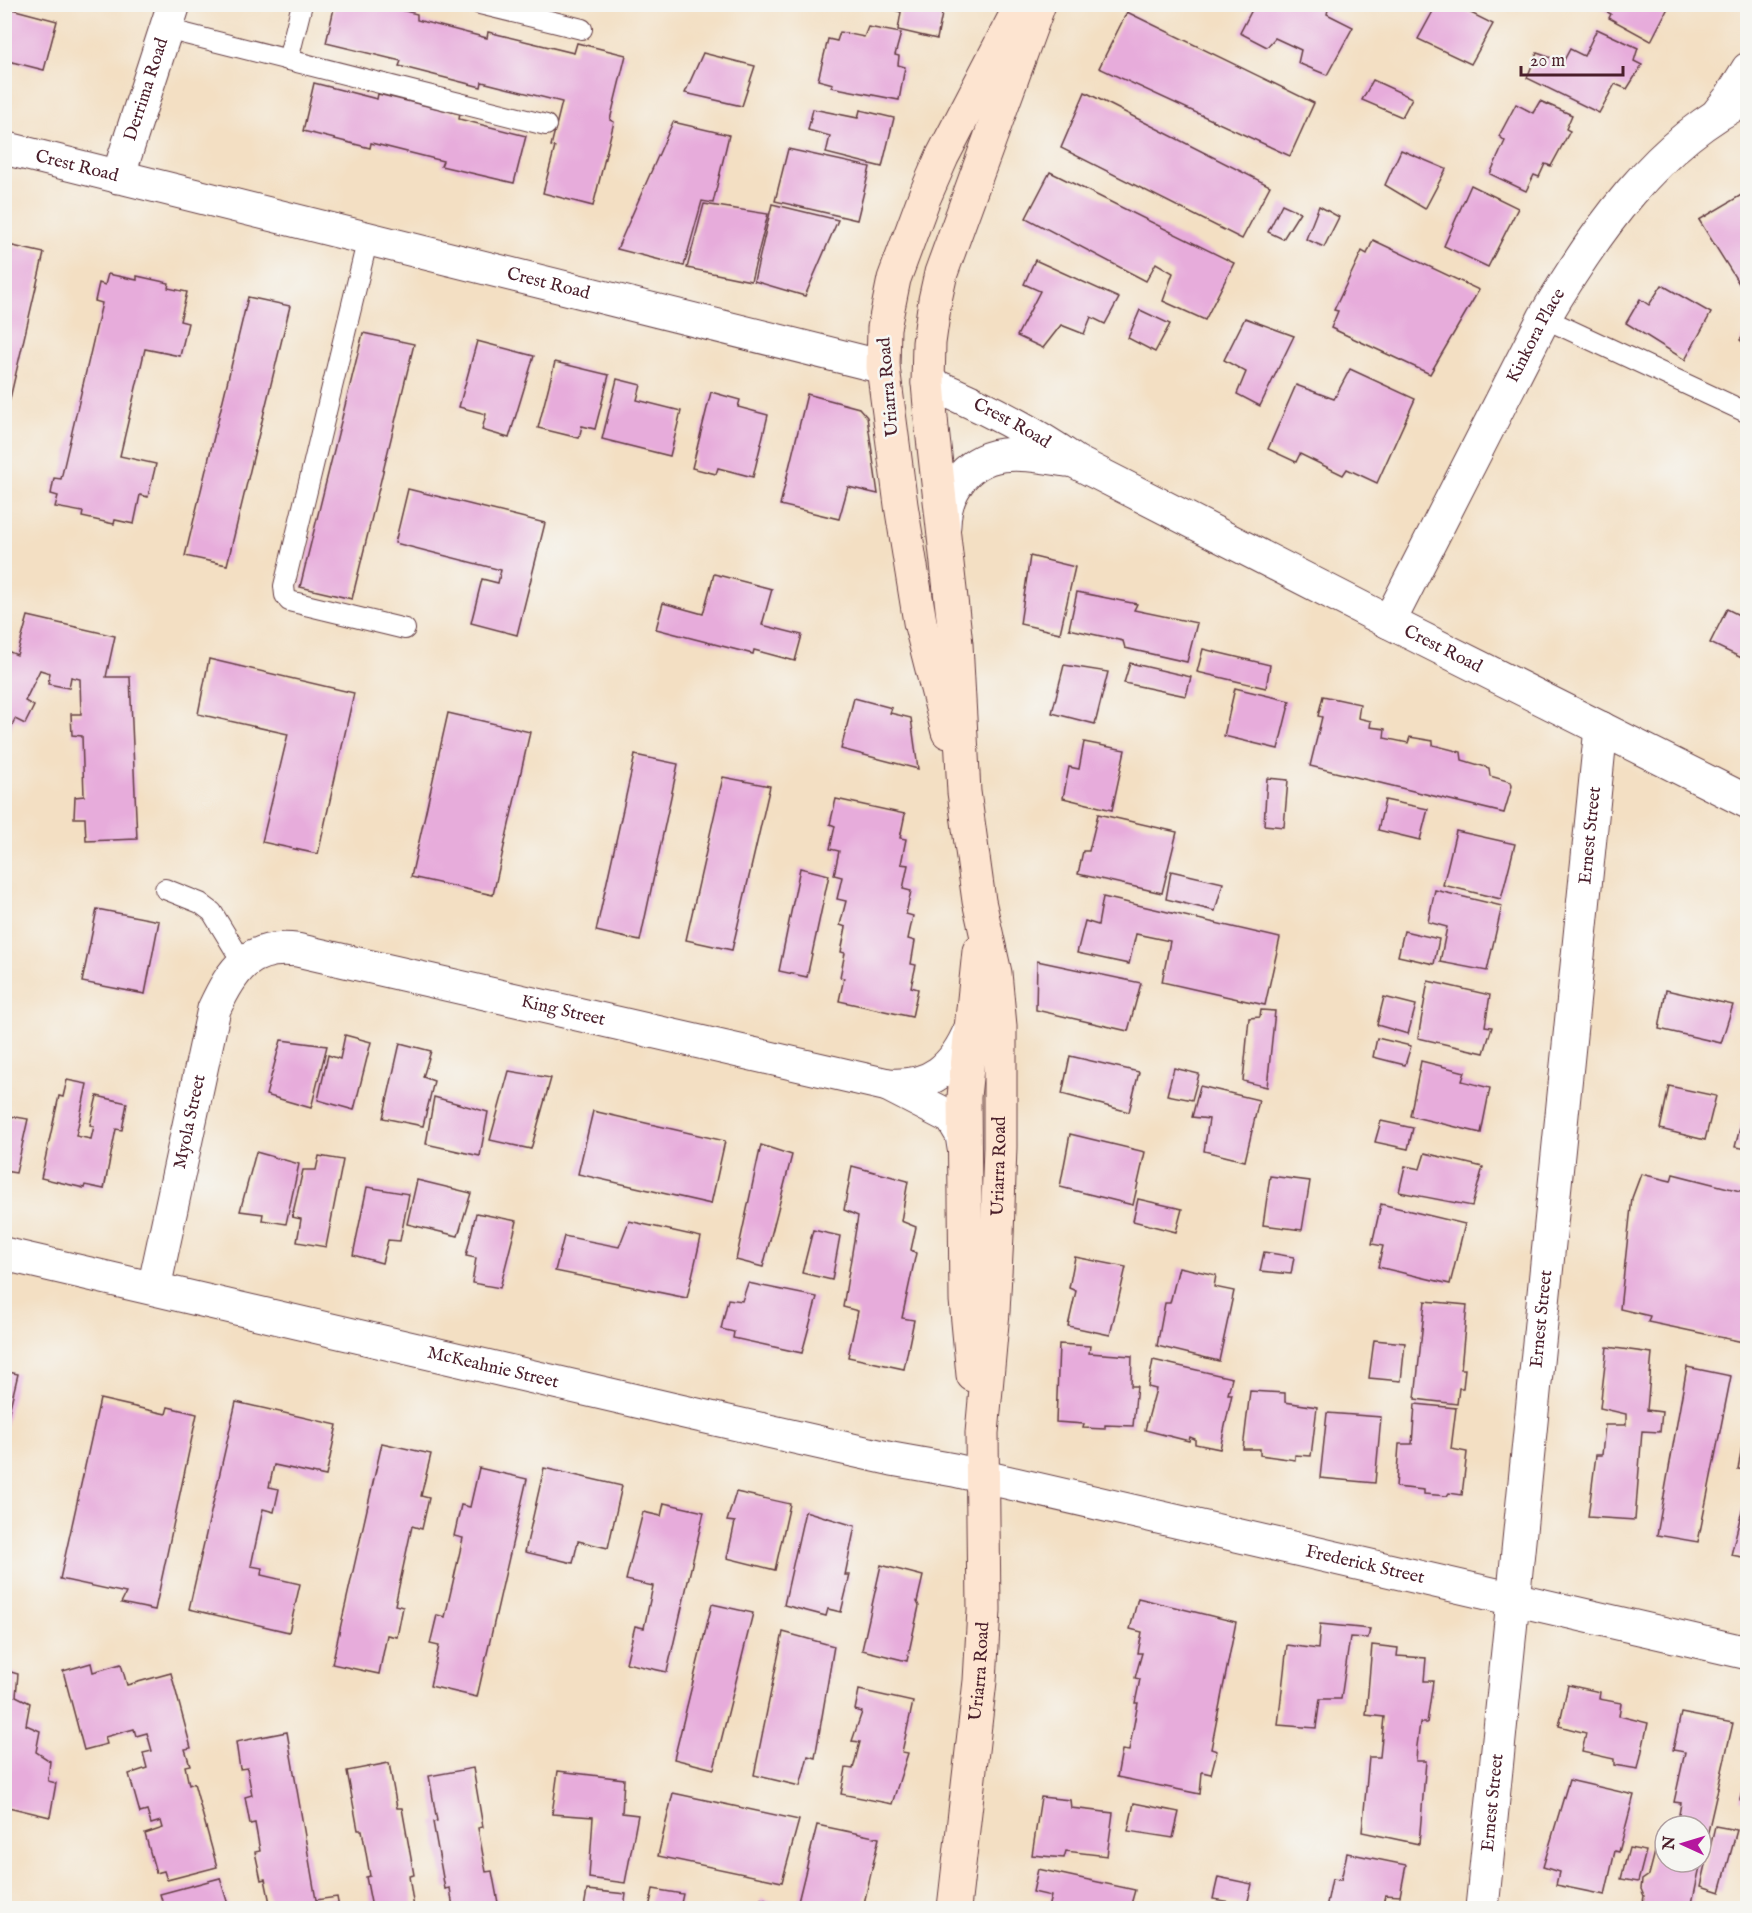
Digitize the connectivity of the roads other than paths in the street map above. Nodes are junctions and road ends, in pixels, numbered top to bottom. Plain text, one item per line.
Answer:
1 (303, 4) edge
2 (480, 4) edge
3 (1021, 4) edge
4 (1039, 4) edge
5 (170, 17) edge
6 (582, 29) dead end
7 (288, 60) junction
8 (1748, 69) edge
9 (1748, 98) edge
10 (1716, 116) junction
11 (546, 125) dead end
12 (4, 148) edge
13 (118, 177) junction
14 (368, 238) junction
15 (1544, 318) junction
16 (883, 368) junction
17 (928, 383) junction
18 (1748, 413) edge
19 (1076, 462) junction
20 (944, 526) junction
21 (1389, 622) junction
22 (405, 629) dead end
23 (1602, 728) junction
24 (964, 792) junction
25 (1748, 802) edge
26 (165, 889) dead end
27 (980, 901) junction
28 (243, 963) junction
29 (970, 1030) junction
30 (888, 1085) junction
31 (964, 1148) junction
32 (4, 1254) edge
33 (154, 1288) junction
34 (982, 1433) junction
35 (983, 1478) junction
36 (1512, 1600) junction
37 (1748, 1653) edge
38 (954, 1908) edge
39 (1482, 1908) edge

1 - 7 lane
2 - 6 lane
3 - 16 main road, Uriarra Road
4 - 17 main road, Uriarra Road
5 - 7 lane
5 - 13 street, Derrima Road
7 - 11 lane
8 - 10 street
9 - 10 street, Kinkora Place
10 - 15 street, Kinkora Place
12 - 13 street, Crest Road
13 - 14 street, Crest Road
14 - 16 street, Crest Road
14 - 22 lane
15 - 18 lane
15 - 21 street, Kinkora Place
16 - 17 main road, Crest Road
16 - 24 main road, Uriarra Road
17 - 19 street, Crest Road
17 - 20 main road, Uriarra Road
19 - 20 street, Crest Road
19 - 21 street, Crest Road
20 - 24 main road, Uriarra Road
21 - 23 street, Crest Road
23 - 25 street, Crest Road
23 - 36 street, Ernest Street
24 - 27 main road, Uriarra Road
26 - 28 lane
27 - 29 main road, Uriarra Road
27 - 34 main road, Uriarra Road
28 - 30 street, King Street
28 - 33 street, Myola Street
29 - 30 street, King Street
29 - 31 main road, Uriarra Road
30 - 31 street, King Street
31 - 34 main road, Uriarra Road
32 - 33 street, McKeahnie Street
33 - 35 street, McKeahnie Street
34 - 35 main road, Uriarra Road
35 - 36 street, Frederick Street
35 - 38 main road, Uriarra Road
36 - 37 street, Frederick Street
36 - 39 street, Ernest Street

